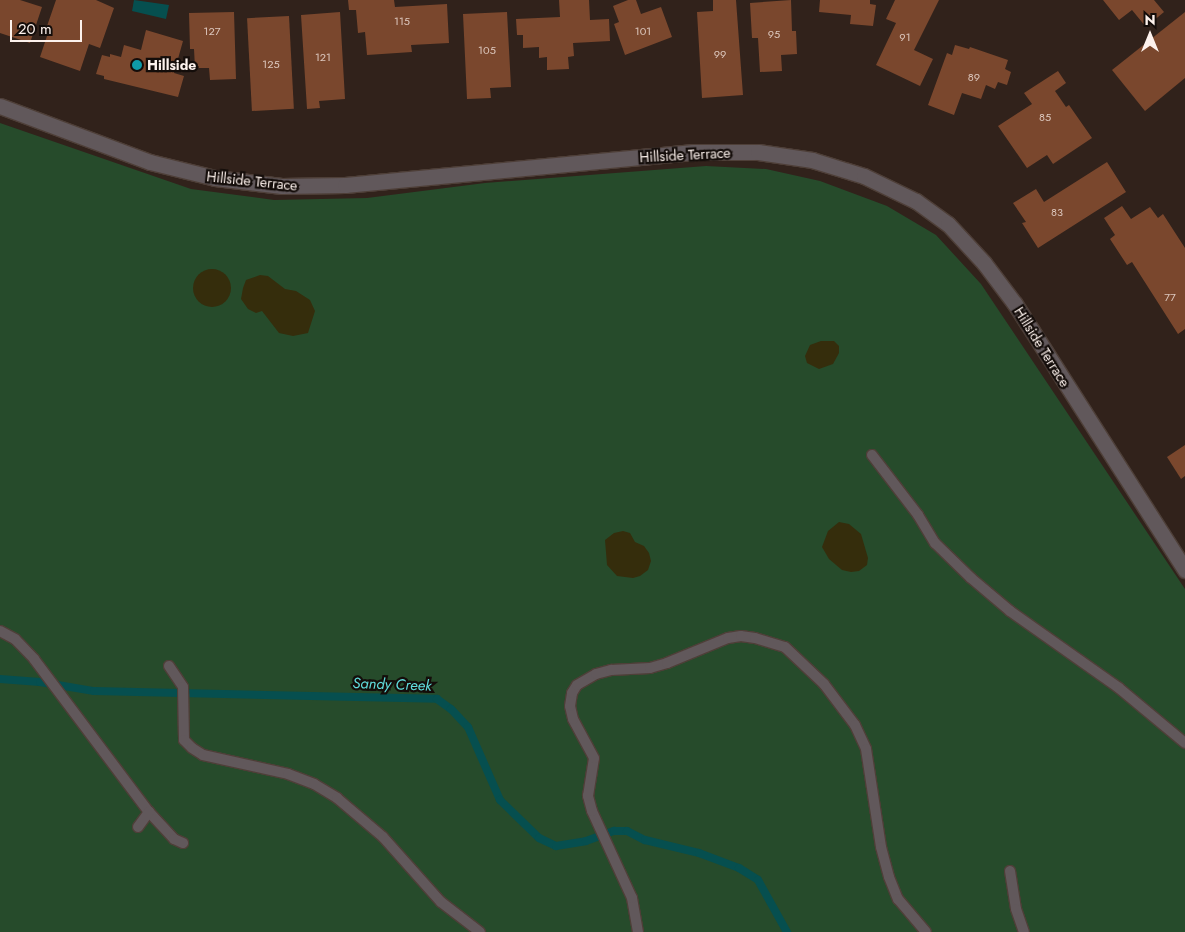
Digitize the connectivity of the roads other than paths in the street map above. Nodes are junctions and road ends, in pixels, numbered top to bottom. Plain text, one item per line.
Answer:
1 (0, 106) edge
2 (872, 455) dead end
3 (1185, 570) edge
4 (0, 631) edge
5 (170, 666) dead end
6 (1185, 743) edge
7 (149, 812) junction
8 (138, 827) dead end
9 (183, 844) dead end
10 (1010, 871) dead end
11 (480, 932) edge
12 (638, 932) edge
13 (926, 932) edge
14 (1024, 932) edge

1 - 3 street, Hillside Terrace
2 - 6 lane
4 - 7 lane
5 - 11 lane
7 - 8 lane
7 - 9 lane
10 - 14 lane
12 - 13 lane

